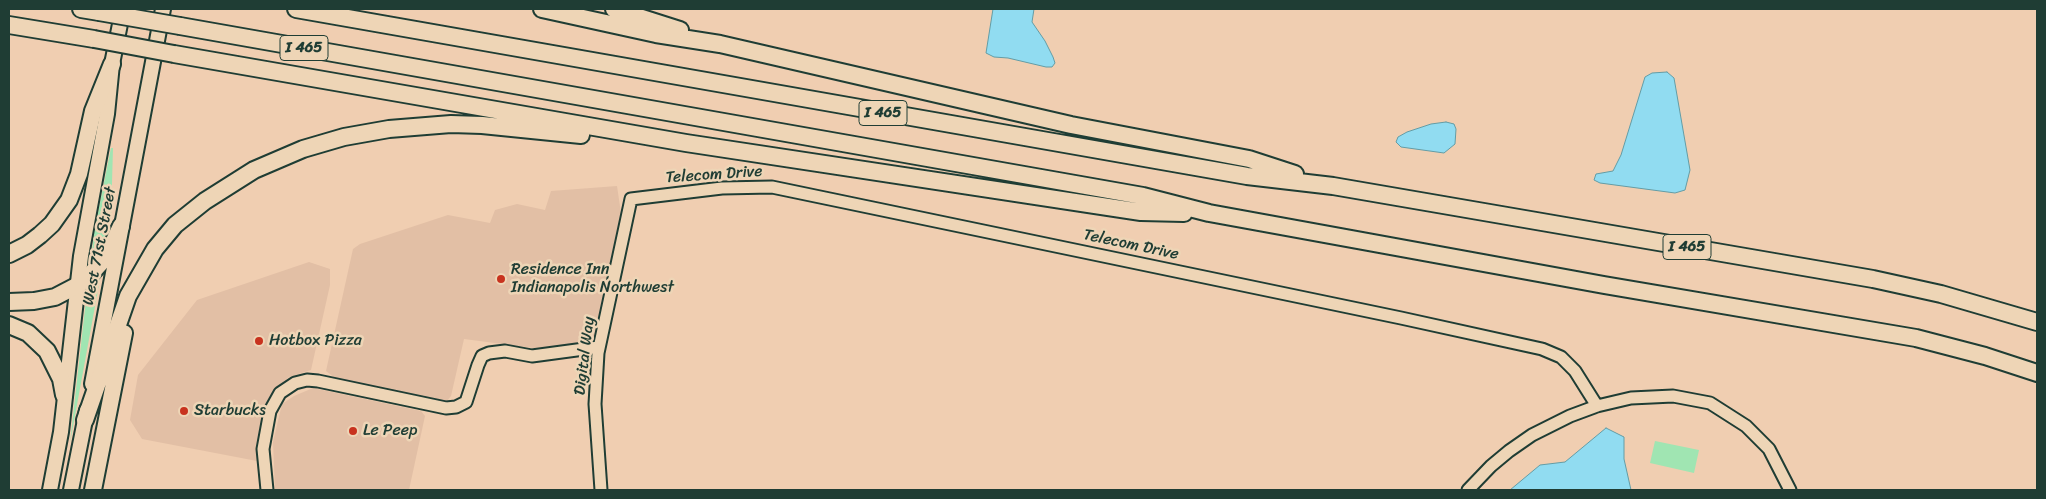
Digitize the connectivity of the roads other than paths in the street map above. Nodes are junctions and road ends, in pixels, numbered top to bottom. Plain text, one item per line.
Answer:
1 (81, 9) edge
2 (123, 9) edge
3 (162, 9) edge
4 (296, 9) edge
5 (542, 9) edge
6 (614, 9) edge
7 (9, 25) edge
8 (720, 44) junction
9 (112, 64) junction
10 (686, 144) junction
11 (1333, 186) junction
12 (631, 199) joint
13 (205, 201) junction
14 (1209, 214) junction
15 (122, 226) junction
16 (9, 254) edge
17 (78, 285) junction
18 (9, 302) edge
19 (2037, 322) edge
20 (9, 325) edge
21 (599, 347) junction
22 (2037, 373) edge
23 (64, 395) junction
24 (1597, 406) junction
25 (85, 420) junction
26 (50, 490) edge
27 (71, 490) edge
28 (93, 490) edge
29 (267, 490) edge
30 (601, 490) edge
31 (1468, 490) edge
32 (1790, 490) edge

1 - 14 highway, I 465, bridge
2 - 9 main road, West 71st Street
3 - 15 main road, West 71st Street
4 - 11 highway, I 465
5 - 8 highway
6 - 8 highway
7 - 10 highway, bridge
8 - 11 highway
9 - 16 highway
9 - 17 main road, West 71st Street
10 - 13 highway
10 - 14 highway
11 - 19 highway, I 465
12 - 21 street, Digital Way
12 - 24 street, Telecom Drive
13 - 25 highway
13 - 28 highway
14 - 22 highway, I 465
15 - 17 highway
15 - 25 main road, West 71st Street
17 - 18 highway
17 - 23 main road, West 71st Street
20 - 23 highway
21 - 29 street
21 - 30 street, Digital Way
23 - 26 main road, West 71st Street
24 - 31 street
24 - 32 street
25 - 27 main road, West 71st Street

